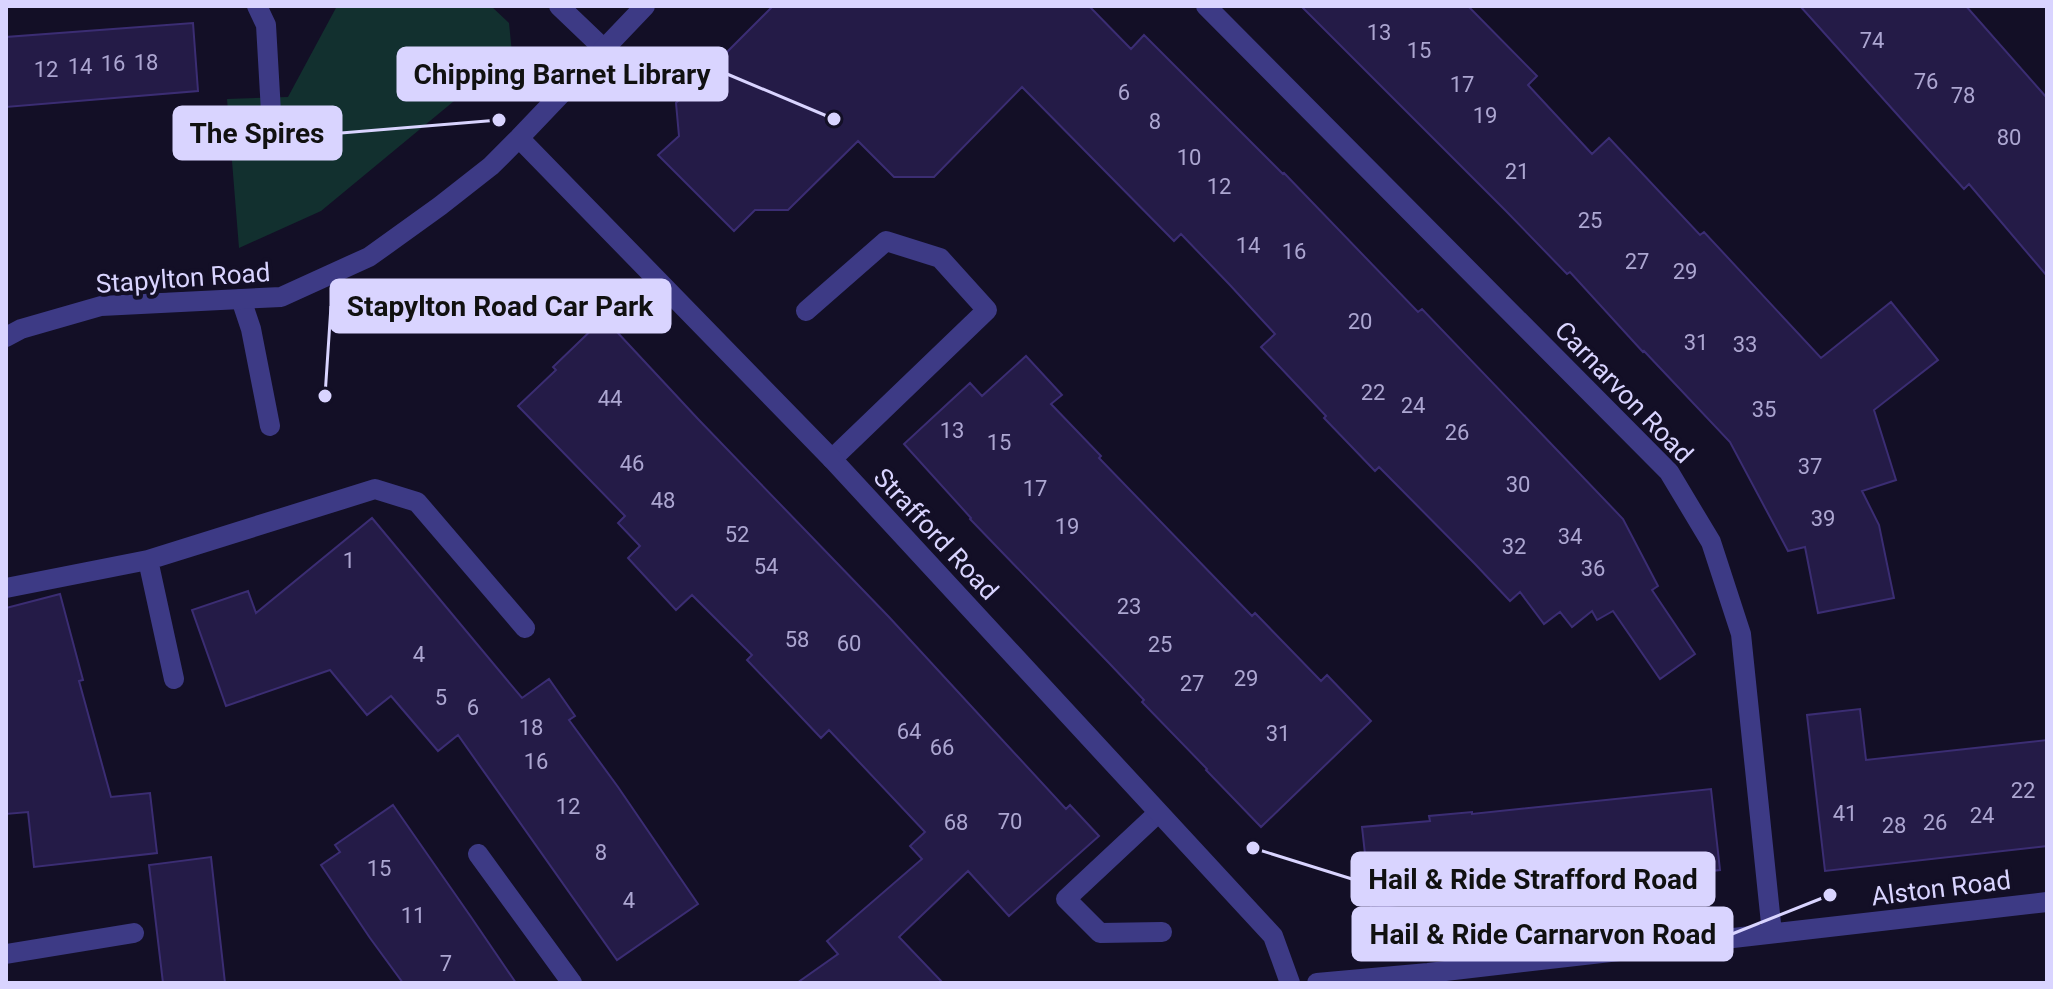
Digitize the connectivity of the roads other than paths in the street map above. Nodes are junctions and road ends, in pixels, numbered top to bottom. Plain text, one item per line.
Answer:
1 (257, 6) edge
2 (559, 6) edge
3 (645, 6) edge
4 (1206, 6) edge
5 (604, 49) junction
6 (271, 112) dead end
7 (519, 138) junction
8 (241, 299) junction
9 (806, 311) dead end
10 (6, 337) edge
11 (270, 426) dead end
12 (832, 459) junction
13 (148, 560) junction
14 (6, 588) edge
15 (525, 628) dead end
16 (174, 679) dead end
17 (1158, 813) junction
18 (478, 854) dead end
19 (2047, 902) edge
20 (1162, 932) dead end
21 (134, 933) dead end
22 (1772, 933) junction
23 (6, 954) edge
24 (1428, 978) edge
25 (572, 983) edge
26 (1290, 983) edge
27 (1317, 983) edge

1 - 6 street
2 - 5 street
3 - 5 street, Stapylton Road
4 - 22 street, Carnarvon Road
5 - 7 street, Stapylton Road
7 - 8 street, Stapylton Road
7 - 12 street, Strafford Road
8 - 10 street, Stapylton Road
8 - 11 street
9 - 12 street
12 - 17 street, Strafford Road
13 - 14 street
13 - 15 street
13 - 16 street
17 - 20 street
17 - 26 street, Strafford Road
18 - 25 street
19 - 22 street, Alston Road
21 - 23 street
22 - 24 street, Alston Road
24 - 27 street, Alston Road

